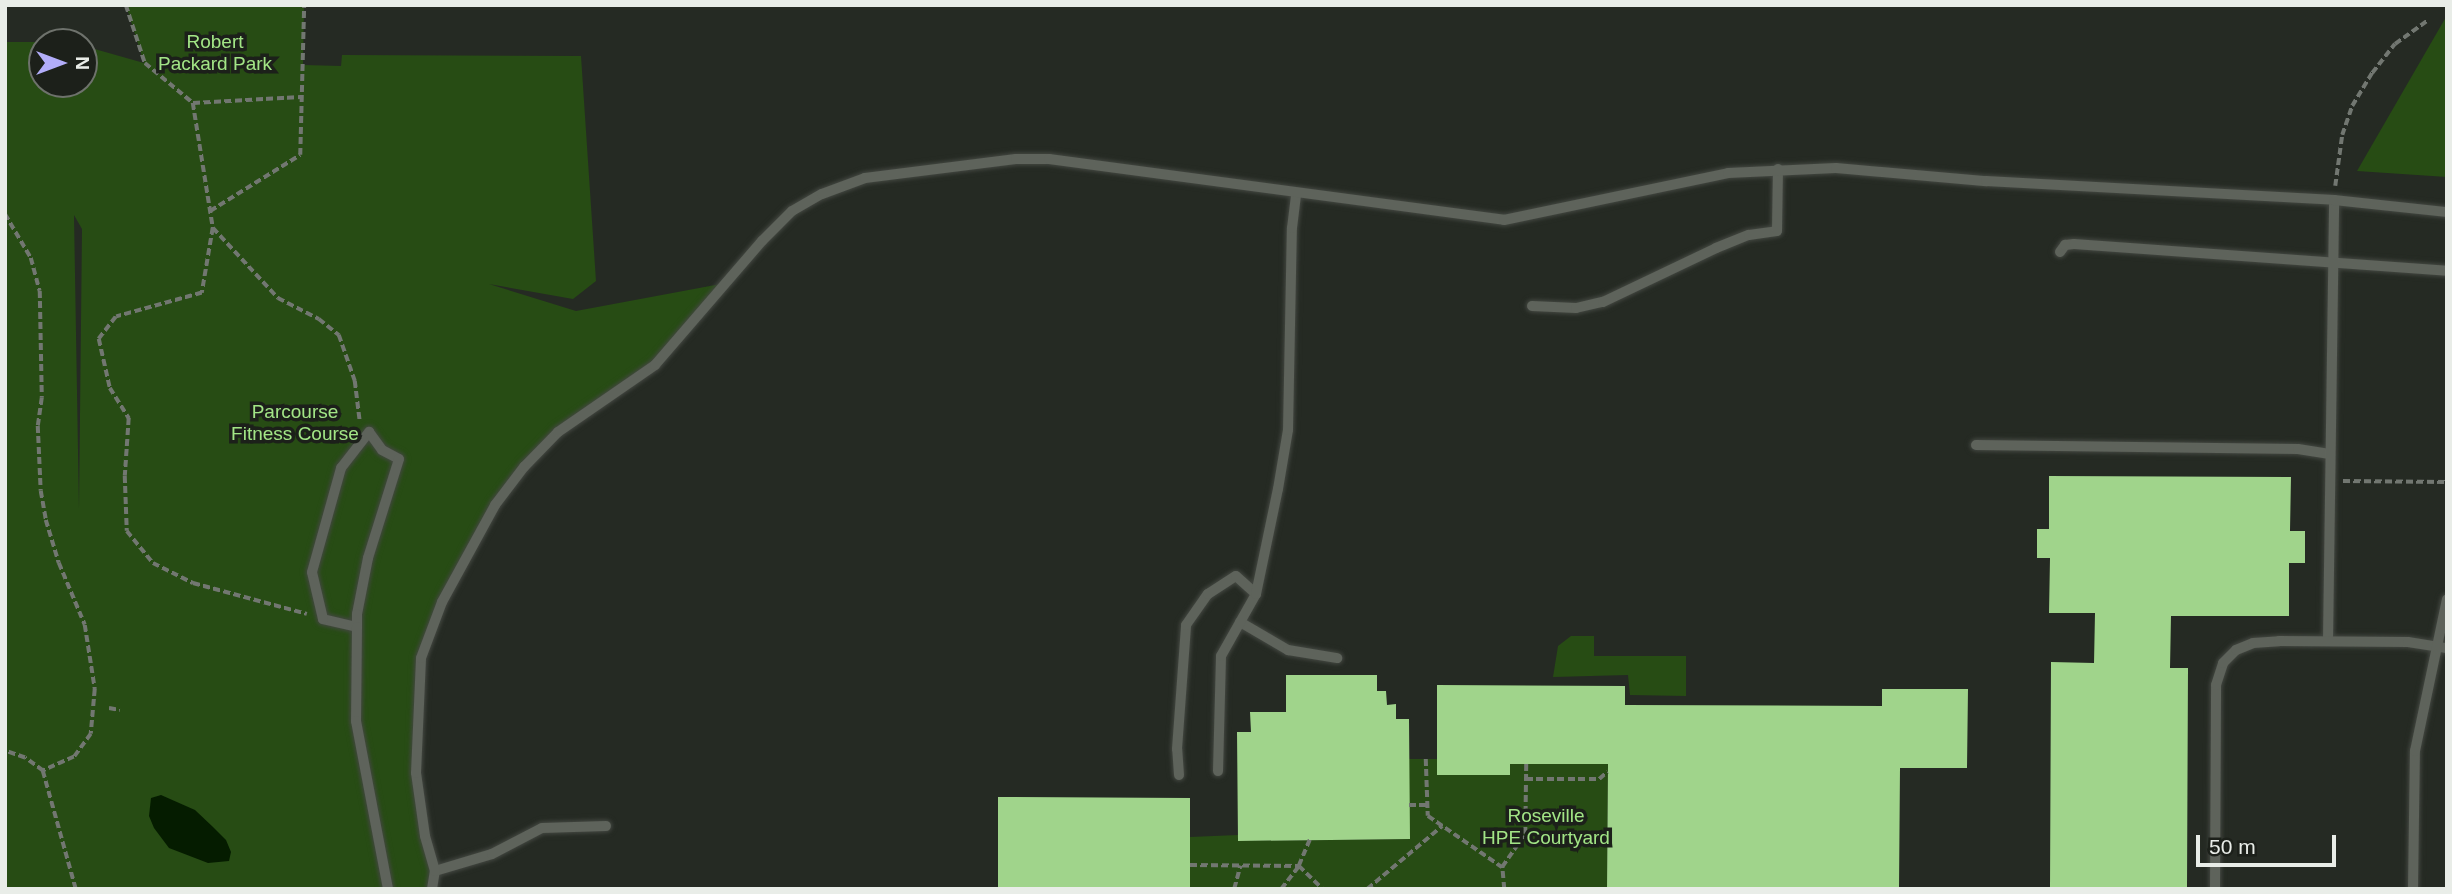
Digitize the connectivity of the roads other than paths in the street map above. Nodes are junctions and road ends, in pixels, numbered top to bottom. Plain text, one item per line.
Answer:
1 (1777, 169) junction
2 (1296, 193) junction
3 (2334, 200) junction
4 (2447, 212) edge
5 (2060, 252) dead end
6 (2331, 263) junction
7 (2447, 271) edge
8 (1532, 306) dead end
9 (1976, 444) dead end
10 (2330, 454) junction
11 (1255, 594) junction
12 (2447, 599) edge
13 (1240, 622) junction
14 (357, 626) junction
15 (2328, 641) junction
16 (2441, 647) edge
17 (1337, 658) dead end
18 (1217, 771) dead end
19 (1179, 775) dead end
20 (606, 826) dead end
21 (435, 871) junction
22 (388, 889) edge
23 (432, 889) edge
24 (2215, 889) edge
25 (2413, 889) edge

1 - 2 lane
1 - 3 lane
1 - 8 lane
2 - 11 lane
2 - 21 lane
3 - 4 lane
3 - 6 lane
5 - 6 lane
6 - 7 lane
6 - 10 lane
9 - 10 lane
10 - 15 lane
11 - 13 lane
11 - 19 lane
12 - 16 lane
13 - 17 lane
13 - 18 lane
14 - 14 lane
14 - 22 lane
15 - 16 lane
15 - 24 lane
16 - 25 lane
20 - 21 lane
21 - 23 lane

